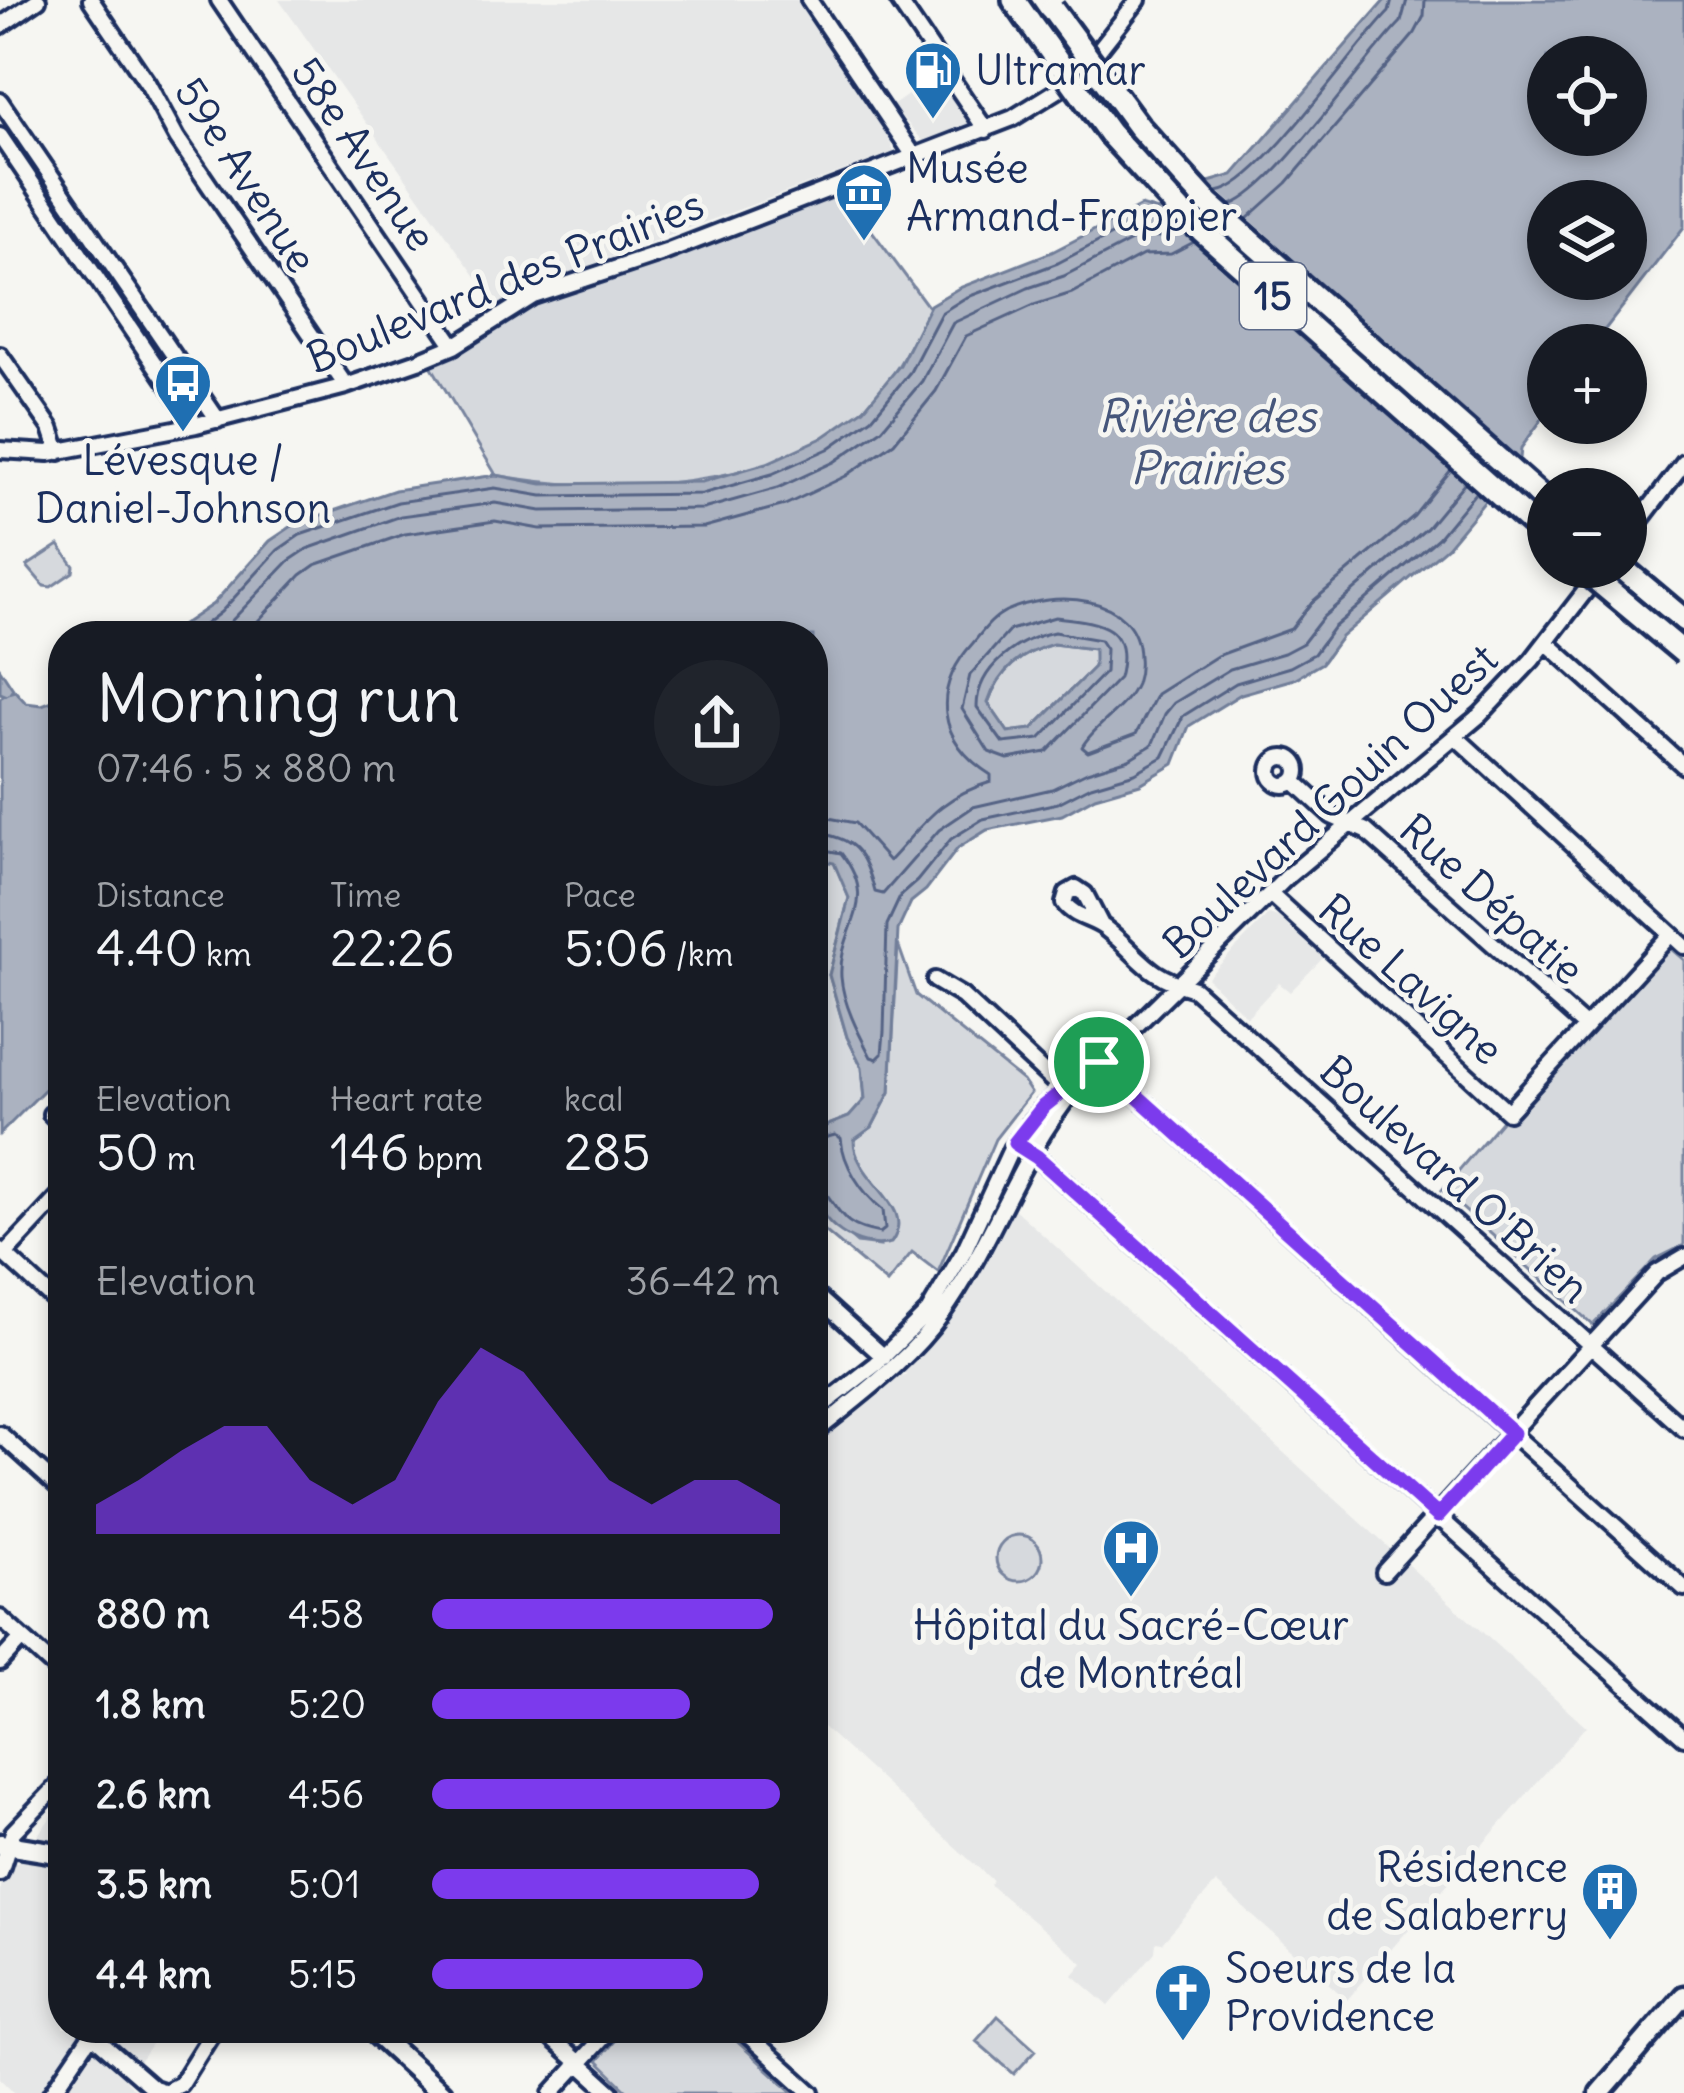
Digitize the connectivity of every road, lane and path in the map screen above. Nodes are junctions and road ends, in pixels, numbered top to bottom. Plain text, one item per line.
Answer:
1 (38, 0) edge
2 (91, 0) edge
3 (219, 0) edge
4 (809, 0) edge
5 (898, 0) edge
6 (1014, 0) edge
7 (1132, 2) edge
8 (1048, 4) edge
9 (0, 26) edge
10 (0, 101) edge
11 (986, 130) junction
12 (0, 136) edge
13 (33, 149) junction
14 (914, 156) junction
15 (16, 160) junction
16 (111, 264) junction
17 (94, 274) junction
18 (454, 346) junction
19 (0, 355) edge
20 (346, 386) junction
21 (218, 420) junction
22 (196, 425) junction
23 (0, 450) edge
24 (58, 452) junction
25 (1684, 464) edge
26 (1527, 484) edge
27 (1647, 512) edge
28 (1527, 519) edge
29 (1588, 588) edge
30 (1606, 588) edge
31 (1646, 588) edge
32 (1684, 620) edge
33 (1546, 642) junction
34 (1684, 653) edge
35 (1456, 736) junction
36 (1684, 766) edge
37 (1294, 781) dead end
38 (1351, 825) junction
39 (1270, 894) junction
40 (1101, 925) dead end
41 (1671, 934) junction
42 (1684, 946) edge
43 (935, 980) dead end
44 (1179, 985) junction
45 (1586, 1028) junction
46 (1094, 1067) junction
47 (1066, 1093) junction
48 (1015, 1143) junction
49 (1029, 1152) junction
50 (48, 1207) edge
51 (3, 1252) edge
52 (1682, 1260) edge
53 (48, 1294) edge
54 (828, 1307) edge
55 (1592, 1346) junction
56 (884, 1357) junction
57 (828, 1401) edge
58 (828, 1421) edge
59 (1684, 1429) edge
60 (1513, 1433) junction
61 (0, 1434) edge
62 (48, 1477) edge
63 (1438, 1516) junction
64 (1384, 1572) dead end
65 (1684, 1588) edge
66 (0, 1618) edge
67 (22, 1638) junction
68 (48, 1661) edge
69 (0, 1662) edge
70 (1684, 1737) edge
71 (48, 1796) edge
72 (3, 1845) edge
73 (48, 1852) edge
74 (0, 1874) edge
75 (1684, 1996) edge
76 (86, 2043) edge
77 (107, 2043) edge
78 (206, 2043) edge
79 (387, 2043) edge
80 (557, 2043) edge
81 (597, 2043) edge
82 (757, 2043) edge
83 (579, 2063) junction
84 (52, 2093) edge
85 (442, 2093) edge
86 (552, 2093) edge
87 (612, 2093) edge
88 (812, 2093) edge
89 (1600, 2093) edge

1 - 9 street
2 - 20 street, 59e Avenue
3 - 18 street, 58e Avenue
4 - 14 street
5 - 11 street
6 - 28 highway, 15, bridge
7 - 11 street, Boulevard des Prairies
8 - 26 highway, 15, bridge
10 - 13 street
11 - 14 street, Boulevard des Prairies
12 - 15 street
13 - 15 street
13 - 16 street
14 - 18 street, Boulevard des Prairies
15 - 17 street
16 - 17 street
16 - 21 street
17 - 22 street
18 - 20 street, Boulevard des Prairies
19 - 24 street
20 - 21 street, Boulevard des Prairies
21 - 22 street, Boulevard des Prairies
22 - 24 street, Boulevard des Prairies
23 - 24 street, Boulevard des Prairies
25 - 27 street
29 - 33 street, Boulevard Gouin Ouest
30 - 34 highway, bridge
31 - 32 highway
33 - 35 street, Boulevard Gouin Ouest
33 - 36 street
35 - 38 street, Boulevard Gouin Ouest
35 - 41 street
37 - 38 street, Rue Dépatie
38 - 39 street, Boulevard Gouin Ouest
38 - 45 street, Rue Dépatie
39 - 44 street, Boulevard Gouin Ouest
39 - 45 street, Rue Lavigne
40 - 44 street, Boulevard O'Brien
41 - 42 street
41 - 45 street
43 - 47 street
44 - 46 street, Boulevard Gouin Ouest
44 - 55 street, Boulevard O'Brien
46 - 47 street, Boulevard Gouin Ouest
46 - 60 street
47 - 48 street, Boulevard Gouin Ouest
47 - 49 street, Boulevard Gouin Ouest
48 - 49 street
48 - 56 street, Boulevard Gouin Ouest
49 - 58 street, Boulevard Gouin Ouest
49 - 63 street
50 - 51 street
51 - 53 street
52 - 55 street
54 - 56 street
55 - 59 street, Boulevard O'Brien
55 - 60 street
56 - 57 street, Boulevard Gouin Ouest
60 - 63 street
60 - 65 street
61 - 62 street
63 - 64 street
63 - 70 street
66 - 67 street
67 - 68 street
67 - 69 street
71 - 72 street
72 - 73 main road
72 - 74 street
75 - 89 main road
76 - 84 street
77 - 78 street
79 - 85 main road
80 - 83 street
81 - 83 street
82 - 88 street
83 - 86 street
83 - 87 street

